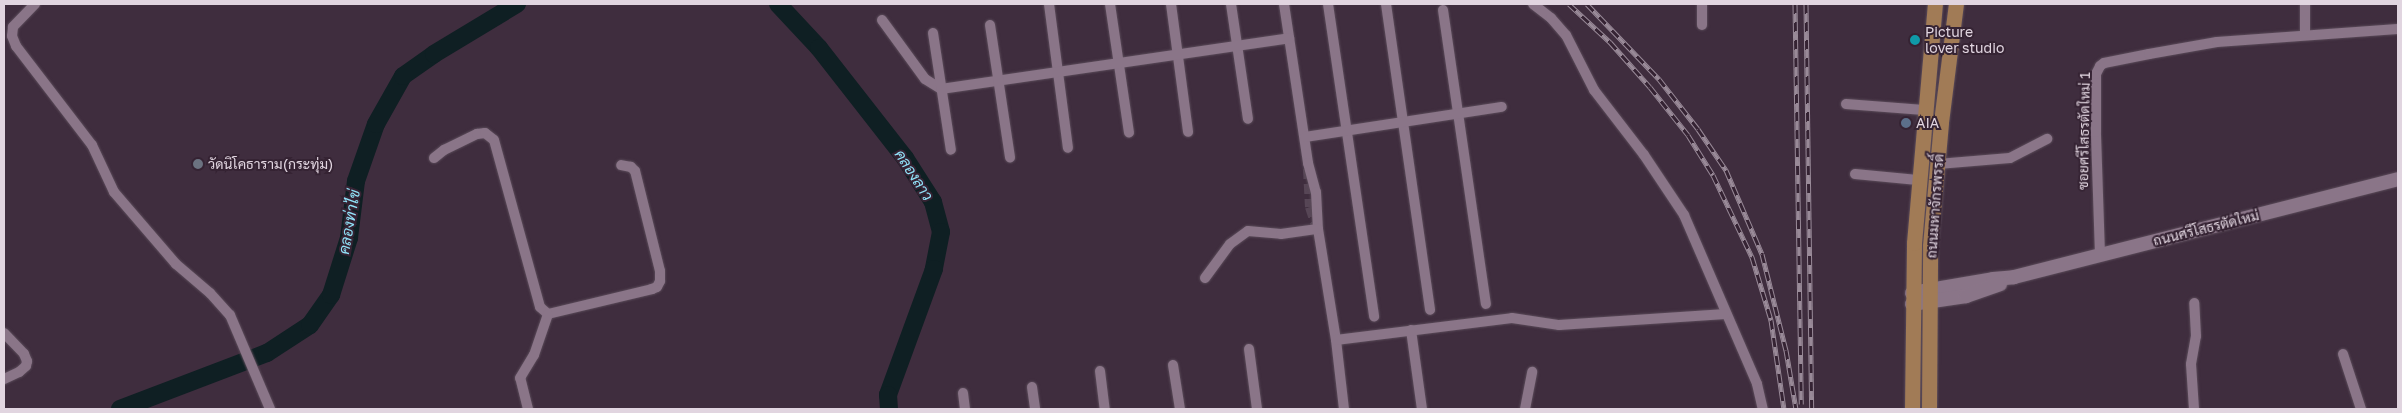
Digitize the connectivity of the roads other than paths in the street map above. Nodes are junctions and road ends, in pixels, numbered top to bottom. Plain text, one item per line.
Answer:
1 (35, 4) edge
2 (1049, 4) edge
3 (1110, 4) edge
4 (1171, 4) edge
5 (1231, 4) edge
6 (1284, 4) edge
7 (1328, 4) edge
8 (1386, 4) edge
9 (1533, 4) edge
10 (1702, 4) edge
11 (1935, 4) edge
12 (1956, 4) edge
13 (2305, 4) edge
14 (1443, 10) dead end
15 (882, 20) dead end
16 (990, 25) dead end
17 (1702, 25) dead end
18 (2398, 30) edge
19 (932, 33) dead end
20 (2305, 35) junction
21 (1289, 38) junction
22 (1238, 46) junction
23 (1178, 54) junction
24 (1120, 63) junction
25 (1058, 72) junction
26 (998, 80) junction
27 (941, 88) junction
28 (1846, 104) dead end
29 (1502, 107) dead end
30 (1924, 110) junction
31 (1458, 114) junction
32 (1248, 119) dead end
33 (1402, 122) junction
34 (1345, 131) junction
35 (1188, 132) dead end
36 (1129, 133) dead end
37 (1305, 137) junction
38 (2047, 139) dead end
39 (1068, 148) dead end
40 (950, 150) dead end
41 (1010, 157) dead end
42 (434, 158) dead end
43 (1938, 164) junction
44 (621, 165) dead end
45 (1854, 174) dead end
46 (2398, 179) edge
47 (1918, 180) junction
48 (1318, 229) junction
49 (2100, 255) junction
50 (1205, 278) dead end
51 (1930, 296) junction
52 (1912, 299) junction
53 (2194, 303) dead end
54 (1486, 304) dead end
55 (1430, 310) dead end
56 (548, 314) junction
57 (1726, 314) junction
58 (1374, 317) dead end
59 (1411, 330) junction
60 (4, 332) edge
61 (1336, 340) junction
62 (1249, 349) dead end
63 (2343, 354) dead end
64 (1173, 365) dead end
65 (1100, 371) dead end
66 (1532, 372) dead end
67 (4, 379) edge
68 (1032, 387) dead end
69 (963, 393) dead end
70 (270, 409) edge
71 (528, 409) edge
72 (965, 409) edge
73 (1036, 409) edge
74 (1105, 409) edge
75 (1180, 409) edge
76 (1258, 409) edge
77 (1344, 409) edge
78 (1422, 409) edge
79 (1525, 409) edge
80 (1762, 409) edge
81 (1912, 409) edge
82 (1929, 409) edge
83 (2194, 409) edge
84 (2361, 409) edge

1 - 70 street
2 - 25 street
3 - 24 street
4 - 23 street
5 - 22 street
6 - 21 street
7 - 34 street
8 - 33 street
9 - 57 street
10 - 17 street
11 - 30 main road, ถนนมหาจักรพรรดิ์
12 - 43 main road, ถนนมหาจักรพรรดิ์
13 - 20 street
14 - 31 street
15 - 27 street
16 - 26 street
18 - 20 street
19 - 27 street
20 - 49 street, ซอยศรีโสธรตัดใหม่ 1
21 - 22 street
21 - 37 street
22 - 23 street
22 - 32 street
23 - 24 street
23 - 35 street
24 - 25 street
24 - 36 street
25 - 26 street
25 - 39 street
26 - 27 street
26 - 41 street
27 - 40 street
28 - 30 street
29 - 31 street
30 - 47 main road, ถนนมหาจักรพรรดิ์
31 - 33 street
31 - 54 street
33 - 34 street
33 - 55 street
34 - 37 street
34 - 58 street
37 - 48 street
38 - 43 street
42 - 56 street
43 - 51 main road, ถนนมหาจักรพรรดิ์
44 - 56 street
45 - 47 street
46 - 49 street, ถนนศรีโสธรตัดใหม่
47 - 52 main road, ถนนมหาจักรพรรดิ์
48 - 50 street
48 - 61 street
49 - 51 street, ถนนศรีโสธรตัดใหม่
51 - 52 street, ถนนศรีโสธรตัดใหม่
51 - 82 main road, ถนนมหาจักรพรรดิ์
52 - 81 main road, ถนนมหาจักรพรรดิ์
53 - 83 street
56 - 71 street
57 - 59 street
57 - 80 street
59 - 61 street
59 - 78 street
60 - 67 street
61 - 77 street
62 - 76 street
63 - 84 street
64 - 75 street
65 - 74 street
66 - 79 street
68 - 73 street
69 - 72 street

